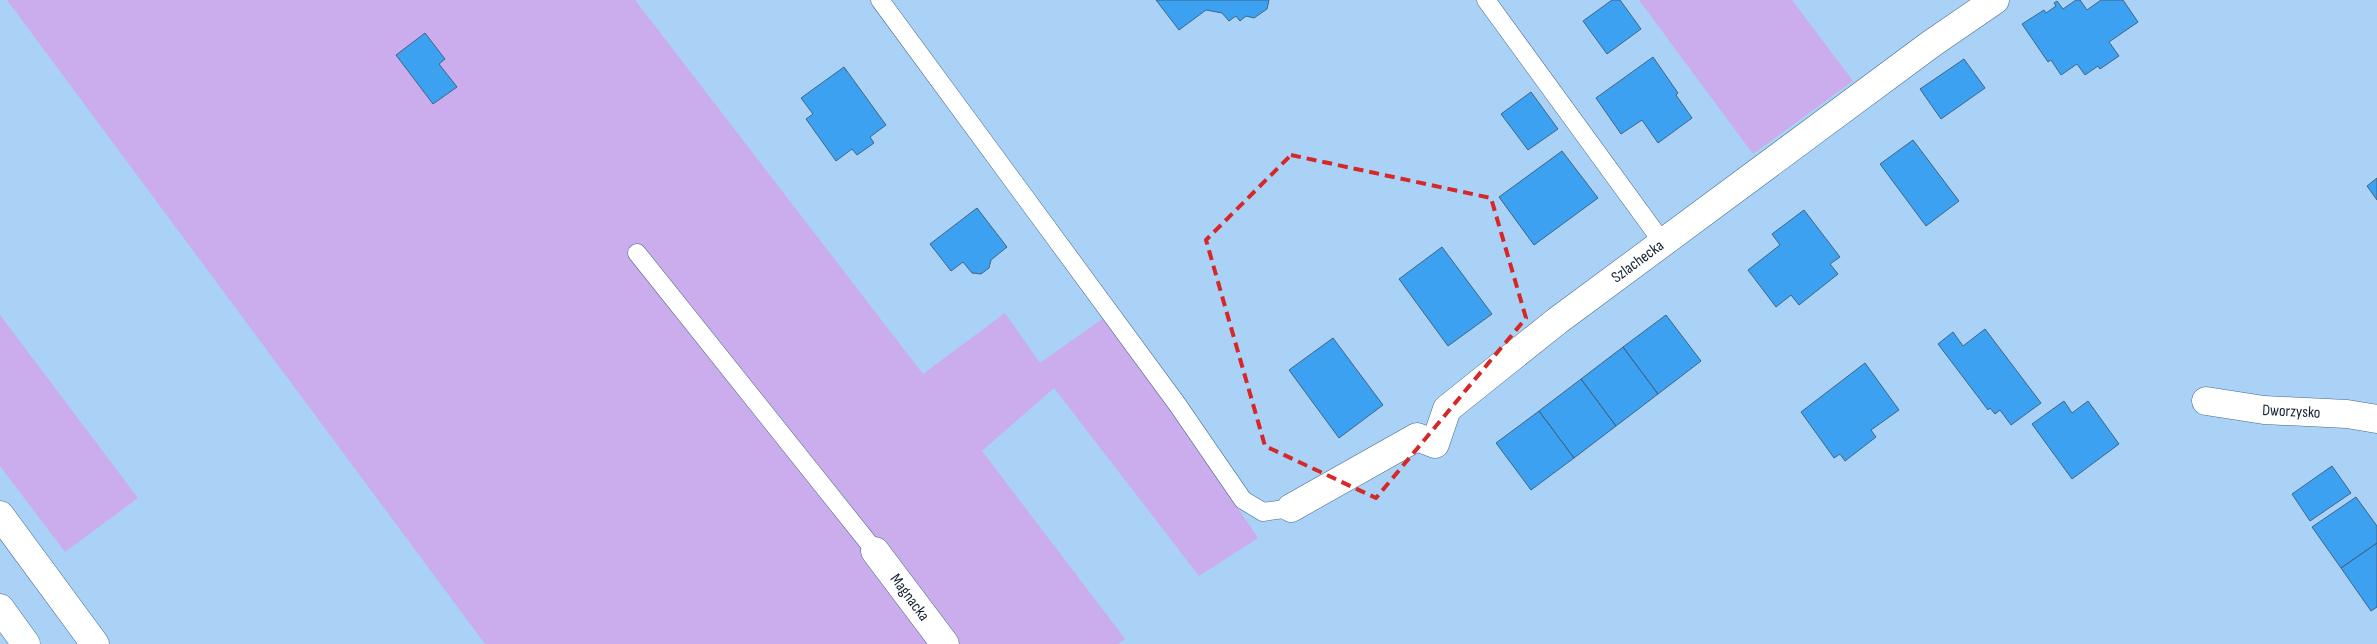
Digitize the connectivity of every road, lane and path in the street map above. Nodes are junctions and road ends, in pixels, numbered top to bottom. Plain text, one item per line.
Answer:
1 (880, 0) edge
2 (1486, 0) edge
3 (1995, 0) edge
4 (1663, 243) junction
5 (637, 253) dead end
6 (2206, 401) dead end
7 (2377, 419) edge
8 (1291, 508) joint
9 (0, 515) edge
10 (875, 551) joint
11 (0, 608) edge
12 (26, 644) edge
13 (96, 644) edge
14 (945, 644) edge

1 - 8 lane
2 - 4 lane
3 - 4 street, Szlachecka
4 - 8 street, Szlachecka
5 - 10 lane
6 - 7 street, Dworzysko
9 - 13 street
10 - 14 street, Magnacka
11 - 12 street

